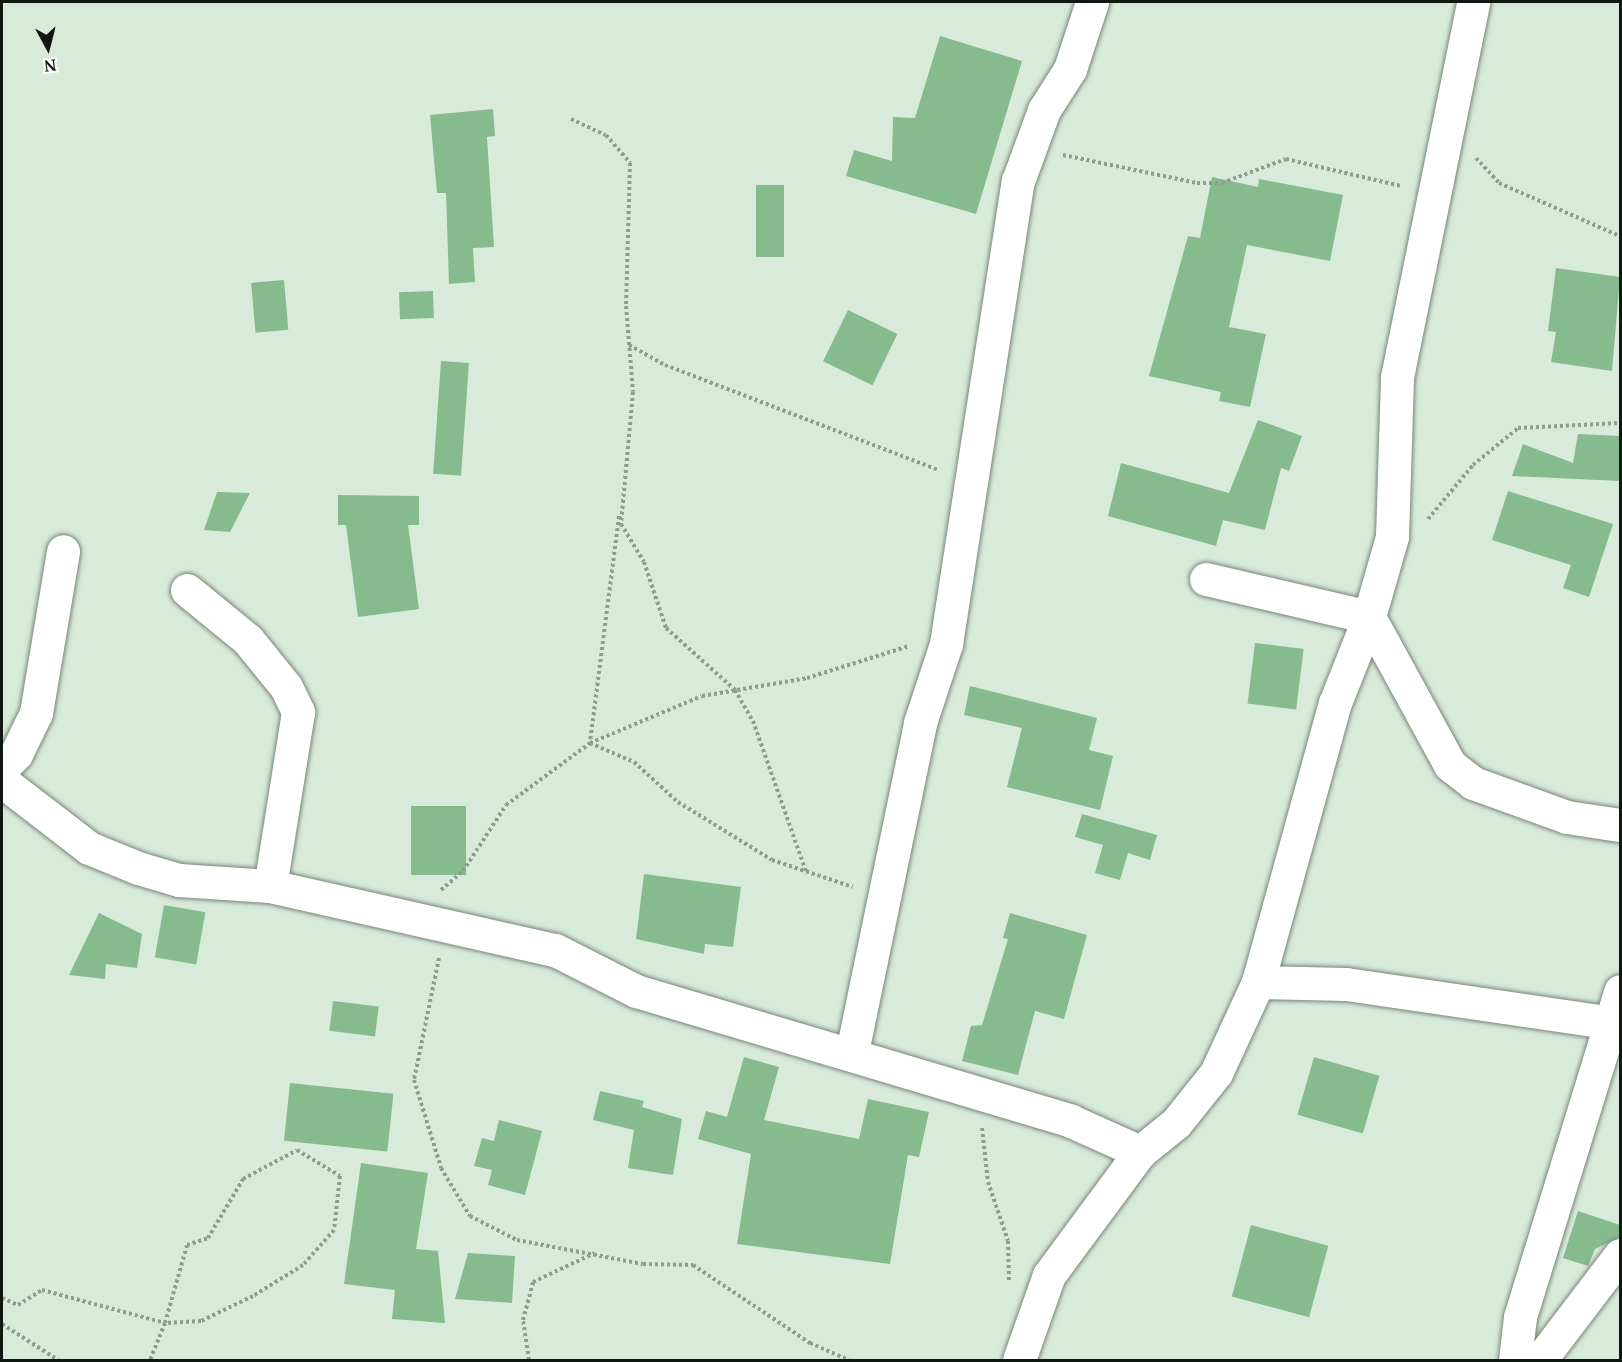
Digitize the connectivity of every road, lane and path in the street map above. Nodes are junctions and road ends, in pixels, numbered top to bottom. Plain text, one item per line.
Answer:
1 (1092, 2) edge
2 (1473, 2) edge
3 (571, 119) dead end
4 (1448, 130) junction
5 (1024, 166) junction
6 (1433, 196) junction
7 (1620, 236) edge
8 (629, 345) junction
9 (1620, 423) edge
10 (972, 487) junction
11 (619, 512) junction
12 (1421, 529) dead end
13 (63, 550) dead end
14 (1206, 579) dead end
15 (187, 590) dead end
16 (1369, 617) junction
17 (946, 644) junction
18 (735, 690) junction
19 (590, 743) junction
20 (2, 768) edge
21 (2, 781) edge
22 (1620, 825) edge
23 (807, 874) junction
24 (270, 886) junction
25 (878, 909) junction
26 (395, 915) junction
27 (446, 926) junction
28 (1258, 982) junction
29 (1620, 991) edge
30 (1616, 1024) edge
31 (852, 1052) junction
32 (964, 1090) junction
33 (1140, 1152) junction
34 (596, 1252) junction
35 (1620, 1255) edge
36 (1011, 1292) dead end
37 (2, 1299) edge
38 (165, 1323) junction
39 (2, 1324) edge
40 (58, 1360) edge
41 (150, 1360) edge
42 (529, 1360) edge
43 (849, 1360) edge
44 (1019, 1360) edge
45 (1515, 1360) edge
46 (1540, 1360) edge

1 - 5 street
2 - 4 street
3 - 8 path
4 - 6 street
4 - 7 path
5 - 6 path
5 - 10 street
6 - 16 street
8 - 10 path
8 - 11 path
9 - 12 path
10 - 17 street
11 - 18 path
11 - 19 path
13 - 20 street
14 - 16 street
15 - 24 street
16 - 22 street
16 - 28 street
17 - 18 path
17 - 25 street
18 - 19 path
18 - 23 path
19 - 23 path
19 - 26 path
21 - 24 street
23 - 25 path
24 - 26 street
25 - 31 street
26 - 27 street
27 - 31 street
27 - 34 path
28 - 30 street
28 - 33 street
29 - 30 street
30 - 45 street
31 - 32 street
32 - 33 street
32 - 36 path
33 - 44 street
34 - 42 path
34 - 43 path
35 - 46 street
37 - 38 path
38 - 38 path
38 - 41 path
39 - 40 path

